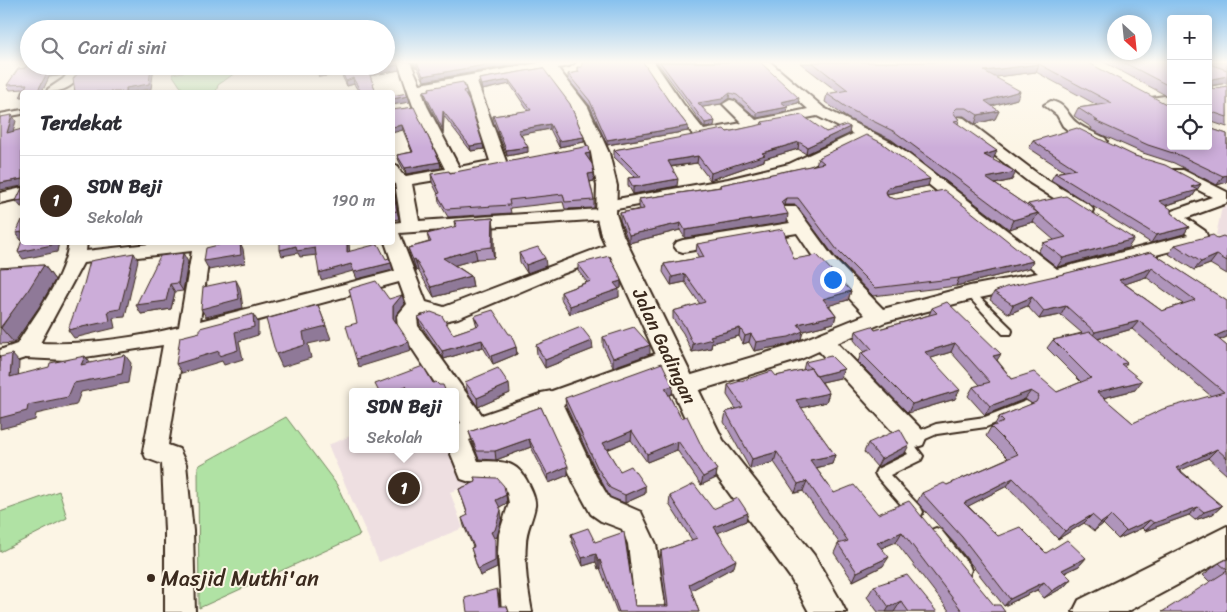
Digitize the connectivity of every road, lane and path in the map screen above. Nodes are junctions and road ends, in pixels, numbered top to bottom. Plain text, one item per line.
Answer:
1 (415, 90) edge
2 (474, 91) edge
3 (571, 91) edge
4 (667, 91) edge
5 (796, 91) edge
6 (1167, 99) edge
7 (1156, 101) edge
8 (730, 104) dead end
9 (1051, 105) dead end
10 (819, 110) junction
11 (20, 112) edge
12 (0, 116) edge
13 (960, 121) edge
14 (752, 125) junction
15 (700, 134) junction
16 (865, 134) junction
17 (682, 138) edge
18 (1116, 148) edge
19 (518, 161) edge
20 (499, 164) junction
21 (1167, 168) edge
22 (454, 172) junction
23 (398, 175) edge
24 (944, 190) junction
25 (20, 193) edge
26 (927, 193) edge
27 (1226, 197) edge
28 (0, 198) edge
29 (606, 210) junction
30 (790, 211) dead end
31 (1099, 219) edge
32 (411, 227) junction
33 (801, 227) junction
34 (395, 228) edge
35 (395, 244) edge
36 (202, 245) joint
37 (618, 246) junction
38 (683, 246) dead end
39 (1139, 246) junction
40 (77, 250) edge
41 (1171, 267) edge
42 (406, 274) junction
43 (1054, 276) junction
44 (970, 293) junction
45 (418, 306) junction
46 (880, 317) junction
47 (1007, 331) dead end
48 (182, 334) junction
49 (823, 341) junction
50 (25, 350) junction
51 (0, 358) edge
52 (669, 358) junction
53 (683, 386) junction
54 (450, 388) edge
55 (549, 399) junction
56 (1026, 406) edge
57 (459, 414) edge
58 (463, 432) edge
59 (914, 438) junction
60 (1227, 541) edge
61 (972, 580) edge
62 (180, 612) edge
63 (517, 612) edge
64 (651, 612) edge
65 (828, 612) edge
66 (1091, 612) edge

1 - 22 street
2 - 20 street
3 - 29 street, Jalan Gadingan
4 - 15 street
5 - 10 street
6 - 7 street
8 - 14 street
9 - 18 street
10 - 14 street
10 - 16 street
11 - 12 lane
13 - 31 street
14 - 15 street
15 - 17 street
16 - 24 street
16 - 29 street
19 - 20 street
20 - 22 street
21 - 27 street
22 - 23 street
23 - 32 street
24 - 26 street
24 - 43 street
25 - 28 street
27 - 39 street
29 - 32 street
29 - 37 street, Jalan Gadingan
30 - 33 street
32 - 34 street
33 - 38 street
33 - 46 street
35 - 42 street
36 - 40 street
36 - 48 street
37 - 45 street
37 - 52 street, Jalan Gadingan
39 - 41 street
39 - 43 street
40 - 50 street
42 - 45 street
42 - 48 street
43 - 44 street
44 - 46 street
44 - 47 lane
45 - 54 street
46 - 49 street
48 - 50 street
48 - 62 street
49 - 53 street
49 - 59 street
50 - 51 street
52 - 53 street, Jalan Gadingan
52 - 55 street
53 - 65 street, Jalan Gadingan
55 - 58 street
55 - 64 street
56 - 59 lane
57 - 58 street
58 - 63 street
59 - 61 lane
60 - 66 street

